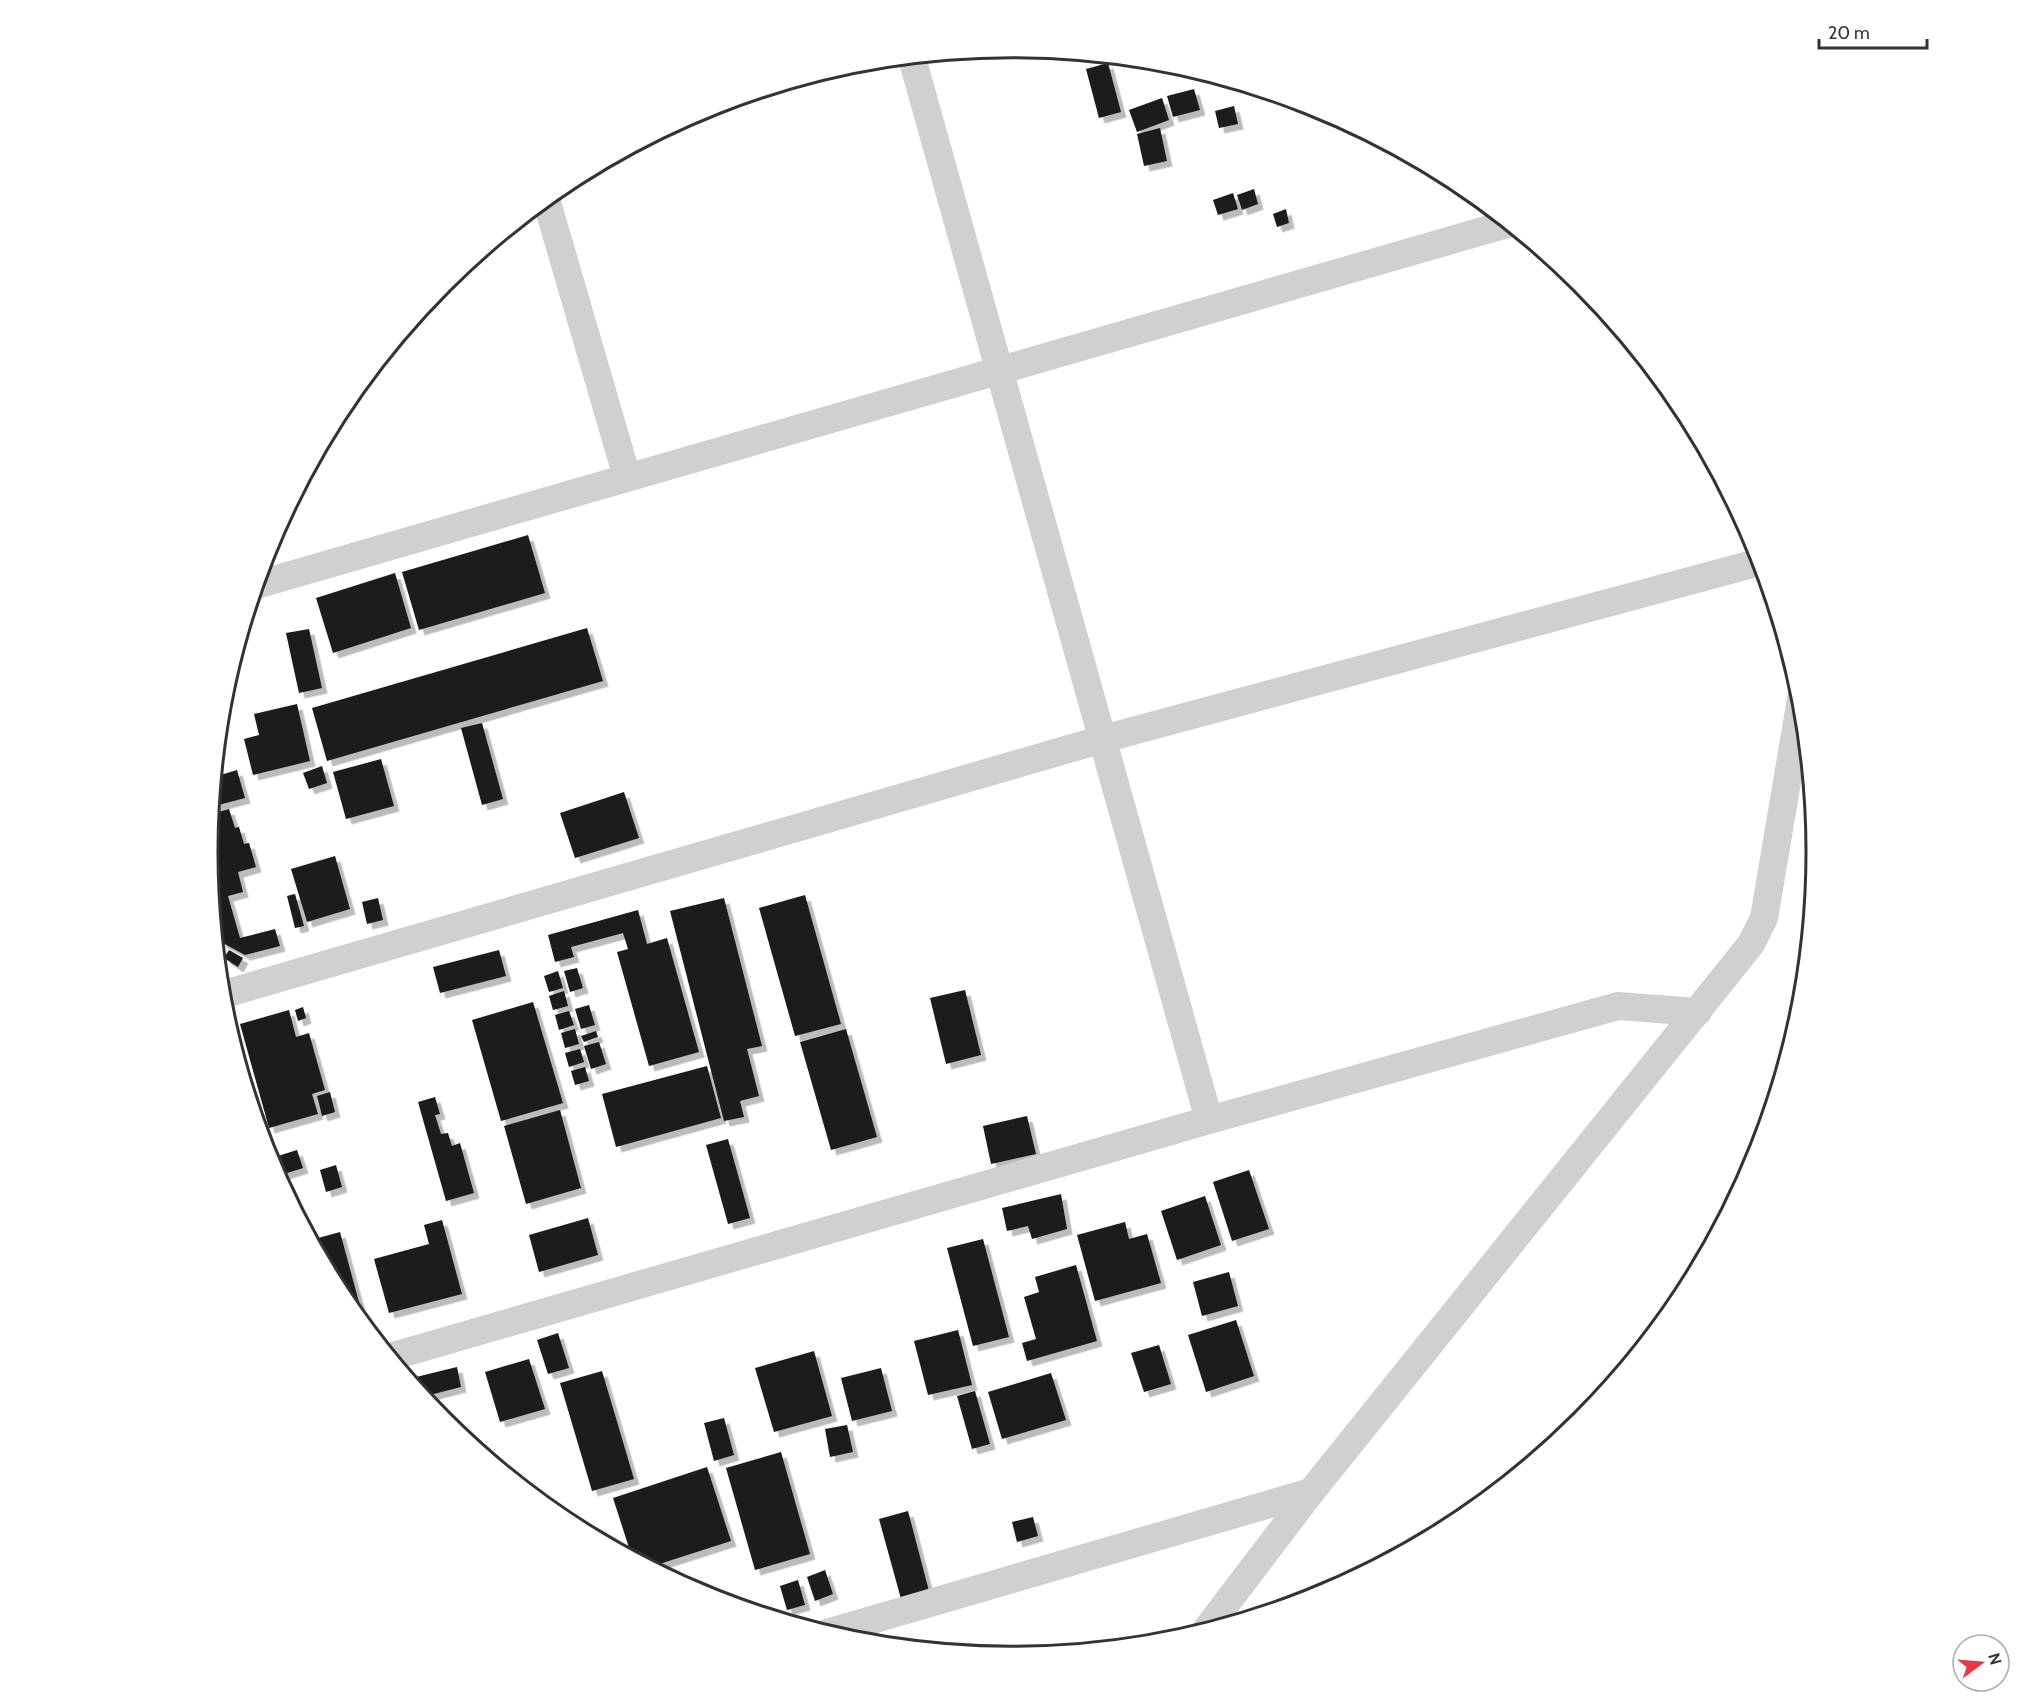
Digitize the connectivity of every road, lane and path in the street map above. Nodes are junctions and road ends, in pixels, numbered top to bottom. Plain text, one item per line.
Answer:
1 (914, 64) edge
2 (549, 208) edge
3 (1499, 226) edge
4 (1000, 369) junction
5 (627, 477) junction
6 (1751, 564) edge
7 (266, 582) edge
8 (1103, 739) junction
9 (1799, 752) edge
10 (230, 992) edge
11 (1698, 1012) junction
12 (1209, 1120) junction
13 (398, 1355) edge
14 (1311, 1492) junction
15 (1214, 1620) edge
16 (844, 1628) edge

1 - 4 street
2 - 5 street
3 - 4 street
4 - 5 street
4 - 8 street
5 - 7 street
6 - 8 street
8 - 10 street
8 - 12 street
9 - 11 street
11 - 12 street
11 - 14 street
12 - 13 street
14 - 15 street
14 - 16 street

